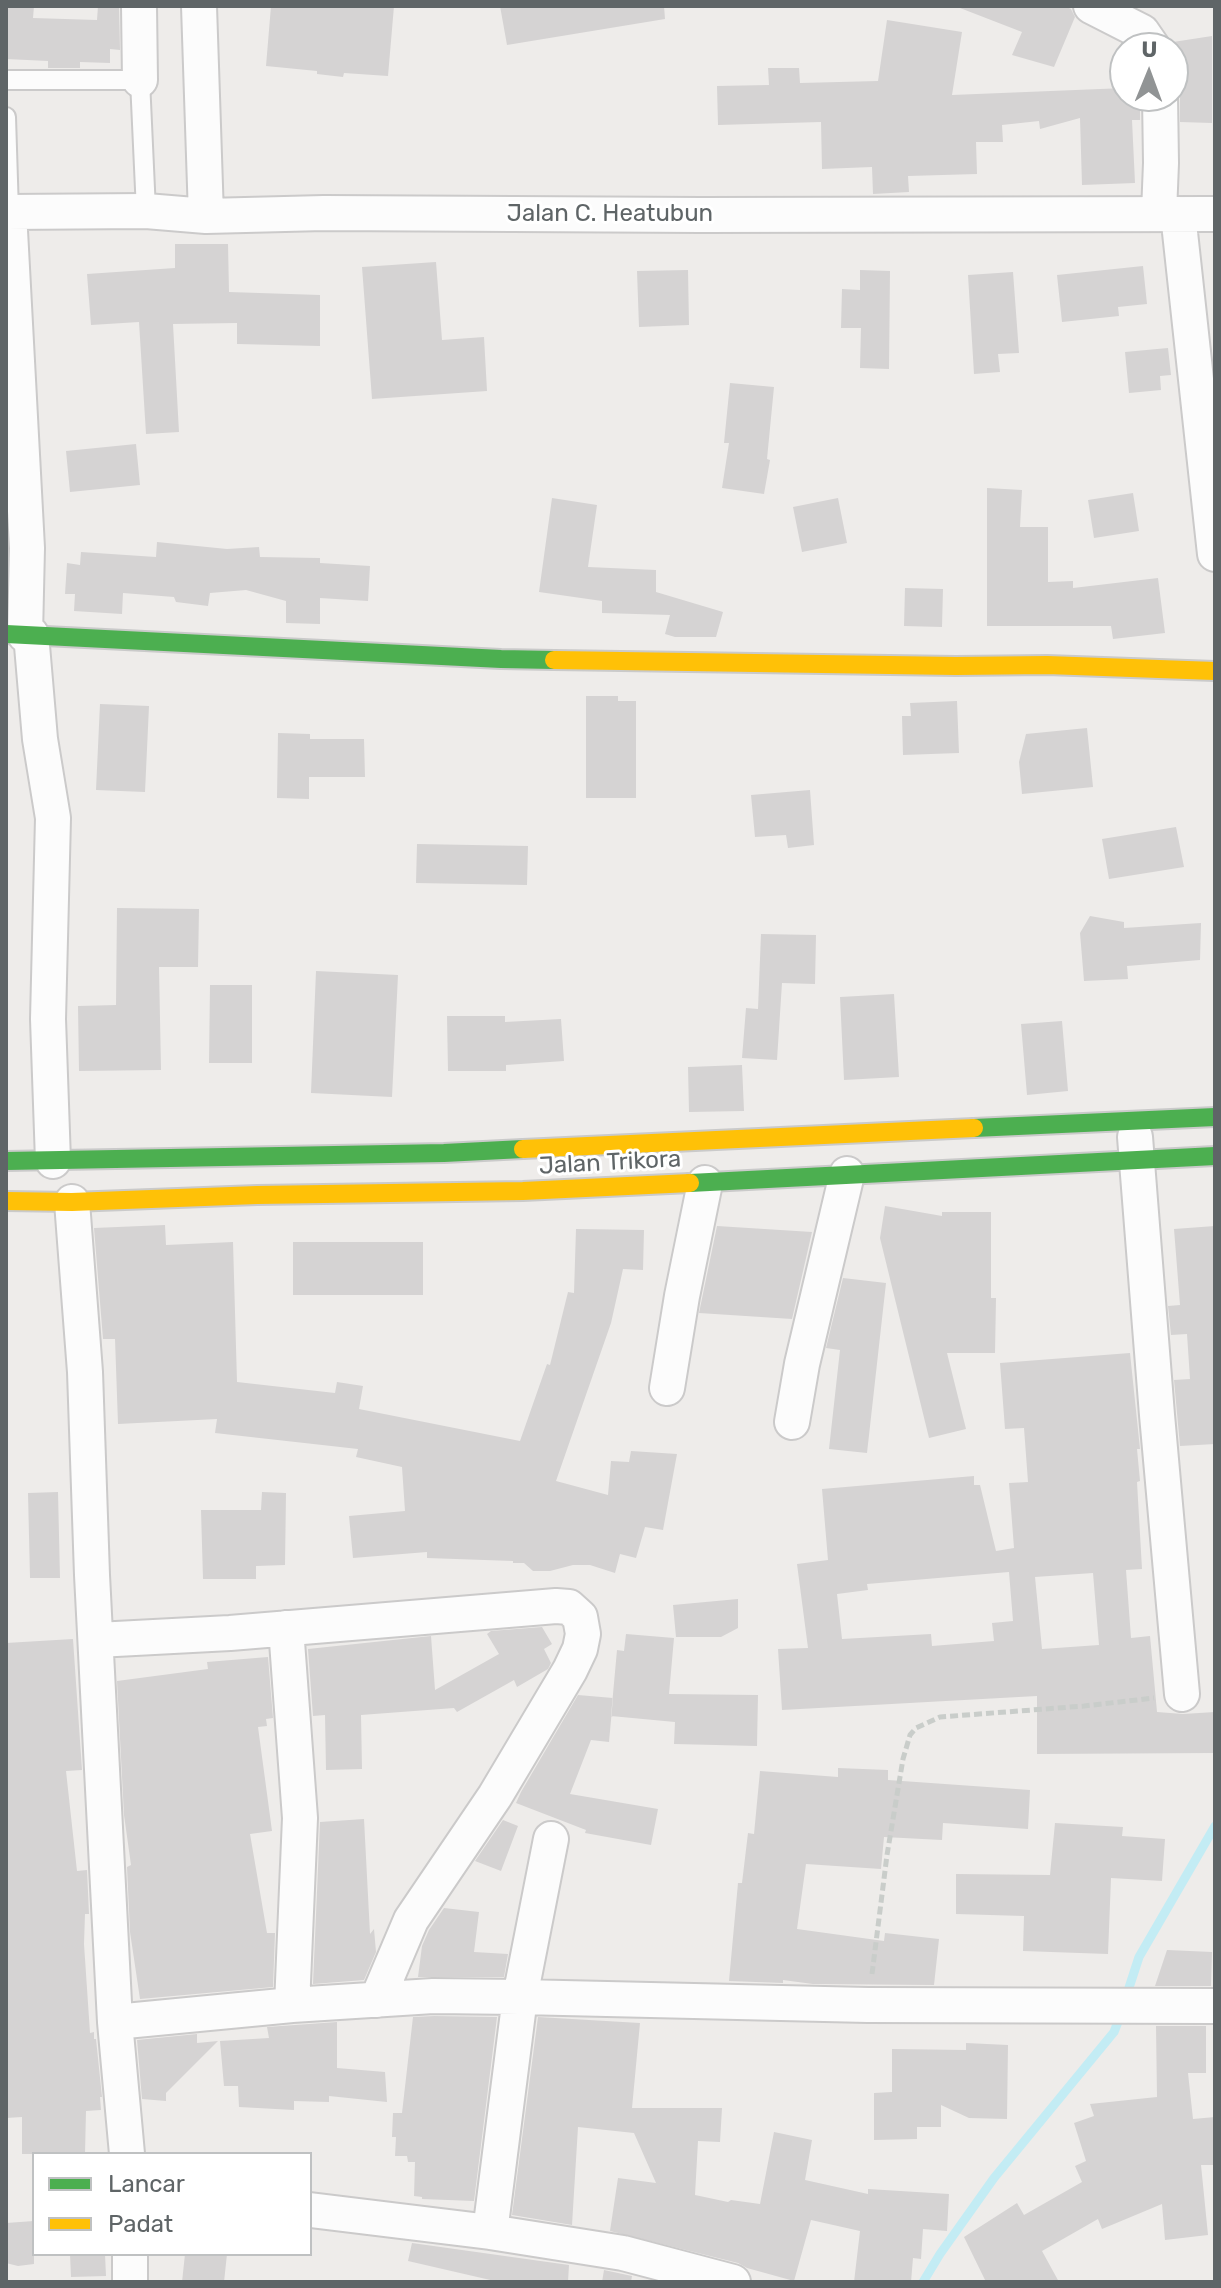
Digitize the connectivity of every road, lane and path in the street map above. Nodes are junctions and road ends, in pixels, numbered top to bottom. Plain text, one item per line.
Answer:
1 (139, 6) edge
2 (199, 6) edge
3 (1091, 6) edge
4 (1132, 14) edge
5 (1142, 32) edge
6 (6, 80) edge
7 (140, 80) junction
8 (1160, 112) edge
9 (6, 117) edge
10 (146, 211) junction
11 (7, 212) edge
12 (1169, 214) junction
13 (1215, 214) edge
14 (206, 216) junction
15 (1215, 554) edge
16 (20, 634) edge
17 (1215, 671) edge
18 (1215, 1117) edge
19 (1135, 1121) junction
20 (1215, 1156) edge
21 (6, 1161) edge
22 (53, 1161) junction
23 (1136, 1161) junction
24 (847, 1174) junction
25 (705, 1183) junction
26 (6, 1201) edge
27 (72, 1202) junction
28 (667, 1388) dead end
29 (792, 1422) dead end
30 (286, 1628) junction
31 (97, 1640) junction
32 (1182, 1694) joint
33 (551, 1839) dead end
34 (520, 1997) junction
35 (377, 2000) junction
36 (292, 2005) junction
37 (868, 2005) junction
38 (1215, 2006) edge
39 (115, 2022) junction
40 (127, 2152) edge
41 (312, 2210) edge
42 (490, 2232) junction
43 (130, 2256) edge
44 (130, 2282) edge
45 (733, 2282) edge

1 - 7 street
2 - 14 street
3 - 4 street
4 - 5 street
6 - 7 lane
7 - 10 lane
8 - 12 street
9 - 11 lane
10 - 11 street, Jalan C. Heatubun
10 - 14 street, Jalan C. Heatubun
11 - 16 street
12 - 13 street, Jalan C. Heatubun
12 - 14 street, Jalan C. Heatubun
12 - 15 street
16 - 17 main road
16 - 22 street
18 - 19 main road, Jalan Trikora
19 - 22 main road, Jalan Trikora
19 - 23 street
20 - 23 main road, Jalan Trikora
21 - 22 main road, Jalan Trikora
23 - 24 main road, Jalan Trikora
23 - 32 street
24 - 25 main road, Jalan Trikora
24 - 29 street
25 - 27 main road, Jalan Trikora
25 - 28 street
26 - 27 main road, Jalan Trikora
27 - 31 street
30 - 31 street
30 - 35 street
30 - 36 street
31 - 39 street
32 - 37 path
33 - 34 street
34 - 35 street
34 - 37 street
34 - 42 street
35 - 36 street
36 - 39 street
37 - 38 street
39 - 40 street
41 - 42 street
42 - 45 street
43 - 44 street

